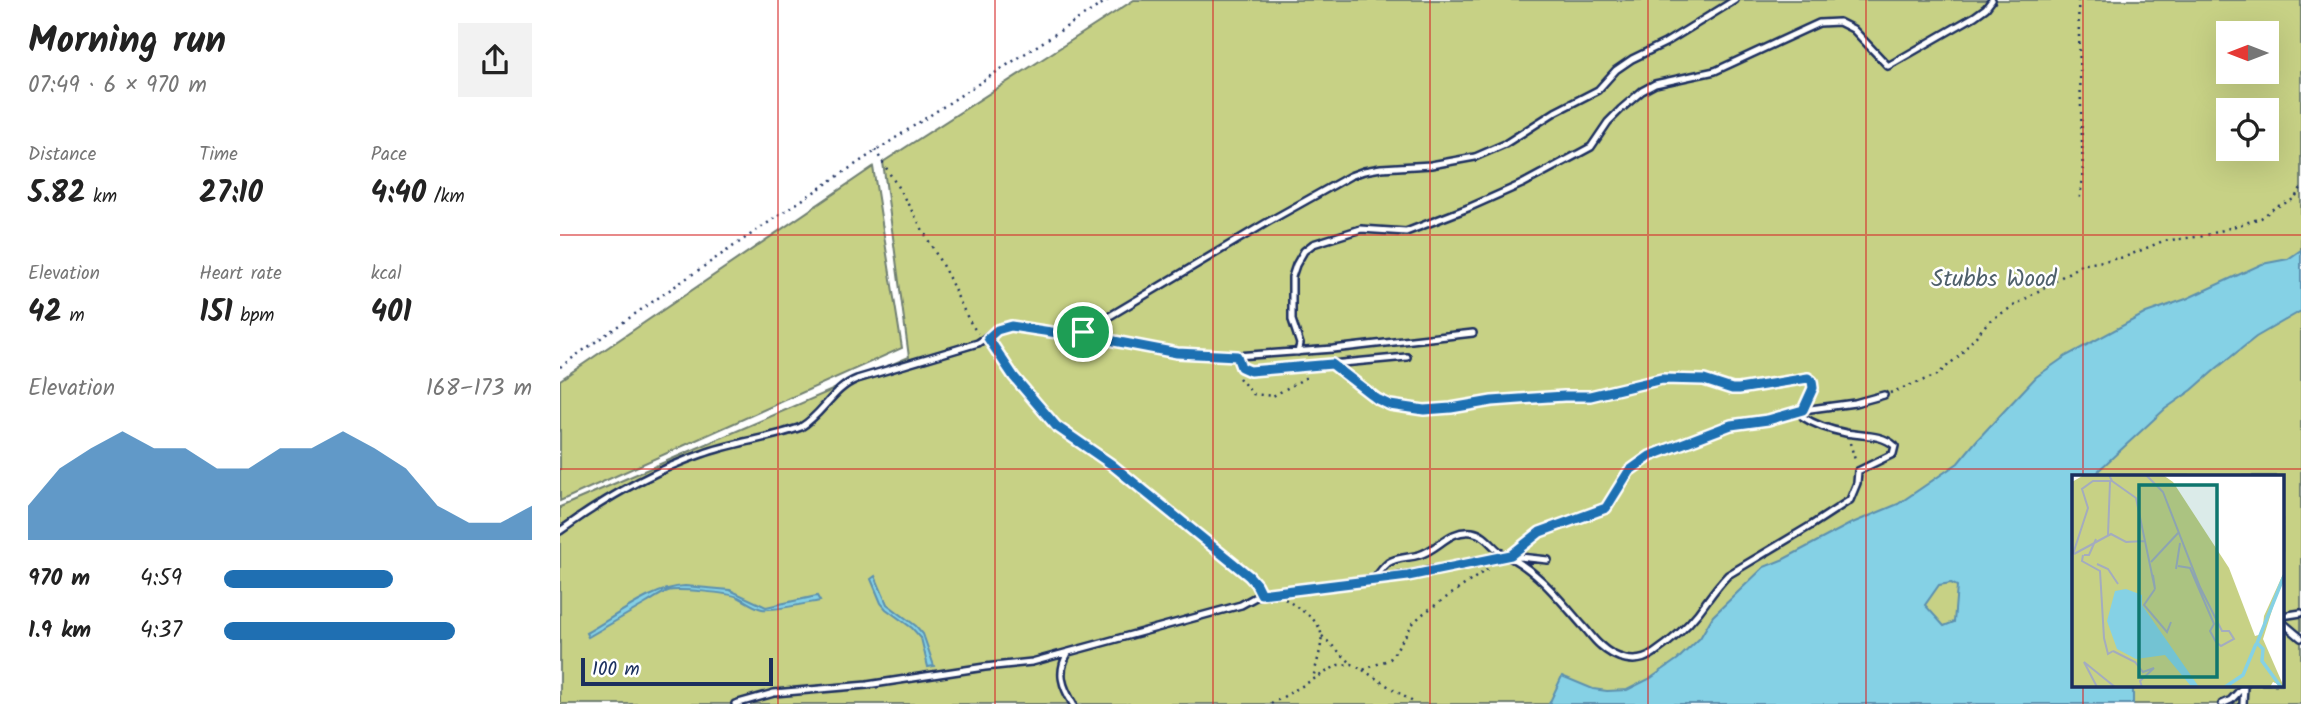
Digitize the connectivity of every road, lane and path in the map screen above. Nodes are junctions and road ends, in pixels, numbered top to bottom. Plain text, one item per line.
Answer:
1 (1108, 0) edge
2 (1735, 0) edge
3 (1992, 0) edge
4 (2078, 0) edge
5 (875, 150) junction
6 (2301, 188) edge
7 (2079, 202) dead end
8 (1083, 332) junction
9 (1473, 333) dead end
10 (987, 339) junction
11 (1298, 352) junction
12 (1237, 356) junction
13 (1407, 357) dead end
14 (1329, 365) junction
15 (560, 367) edge
16 (1239, 378) dead end
17 (1884, 395) joint
18 (1803, 410) junction
19 (1847, 433) junction
20 (1858, 471) junction
21 (560, 531) edge
22 (1507, 556) junction
23 (1548, 560) dead end
24 (1374, 580) junction
25 (1274, 592) junction
26 (1261, 594) junction
27 (2284, 624) edge
28 (1322, 636) junction
29 (2301, 638) edge
30 (1068, 653) junction
31 (1352, 664) junction
32 (1363, 670) junction
33 (1313, 678) junction
34 (2244, 686) edge
35 (735, 704) edge
36 (1073, 704) edge
37 (1271, 704) edge
38 (1416, 704) edge
39 (2224, 704) edge
40 (2243, 704) edge

1 - 5 path
2 - 8 lane
3 - 11 lane
4 - 7 path
5 - 10 path
5 - 15 path
6 - 17 path
8 - 10 lane
8 - 12 lane
9 - 11 lane
10 - 21 lane
10 - 26 lane
11 - 12 lane
12 - 14 lane
13 - 14 lane
14 - 16 path
14 - 18 path
17 - 18 lane
18 - 19 lane
18 - 22 path
19 - 20 path
19 - 20 lane
20 - 22 lane
22 - 23 lane
22 - 24 lane
22 - 24 lane
22 - 32 path
24 - 25 lane
25 - 26 lane
25 - 28 path
26 - 30 lane
27 - 29 lane
28 - 31 path
28 - 33 path
30 - 35 lane
30 - 36 lane
31 - 32 path
31 - 33 path
32 - 38 path
33 - 37 path
34 - 39 lane
34 - 40 lane

